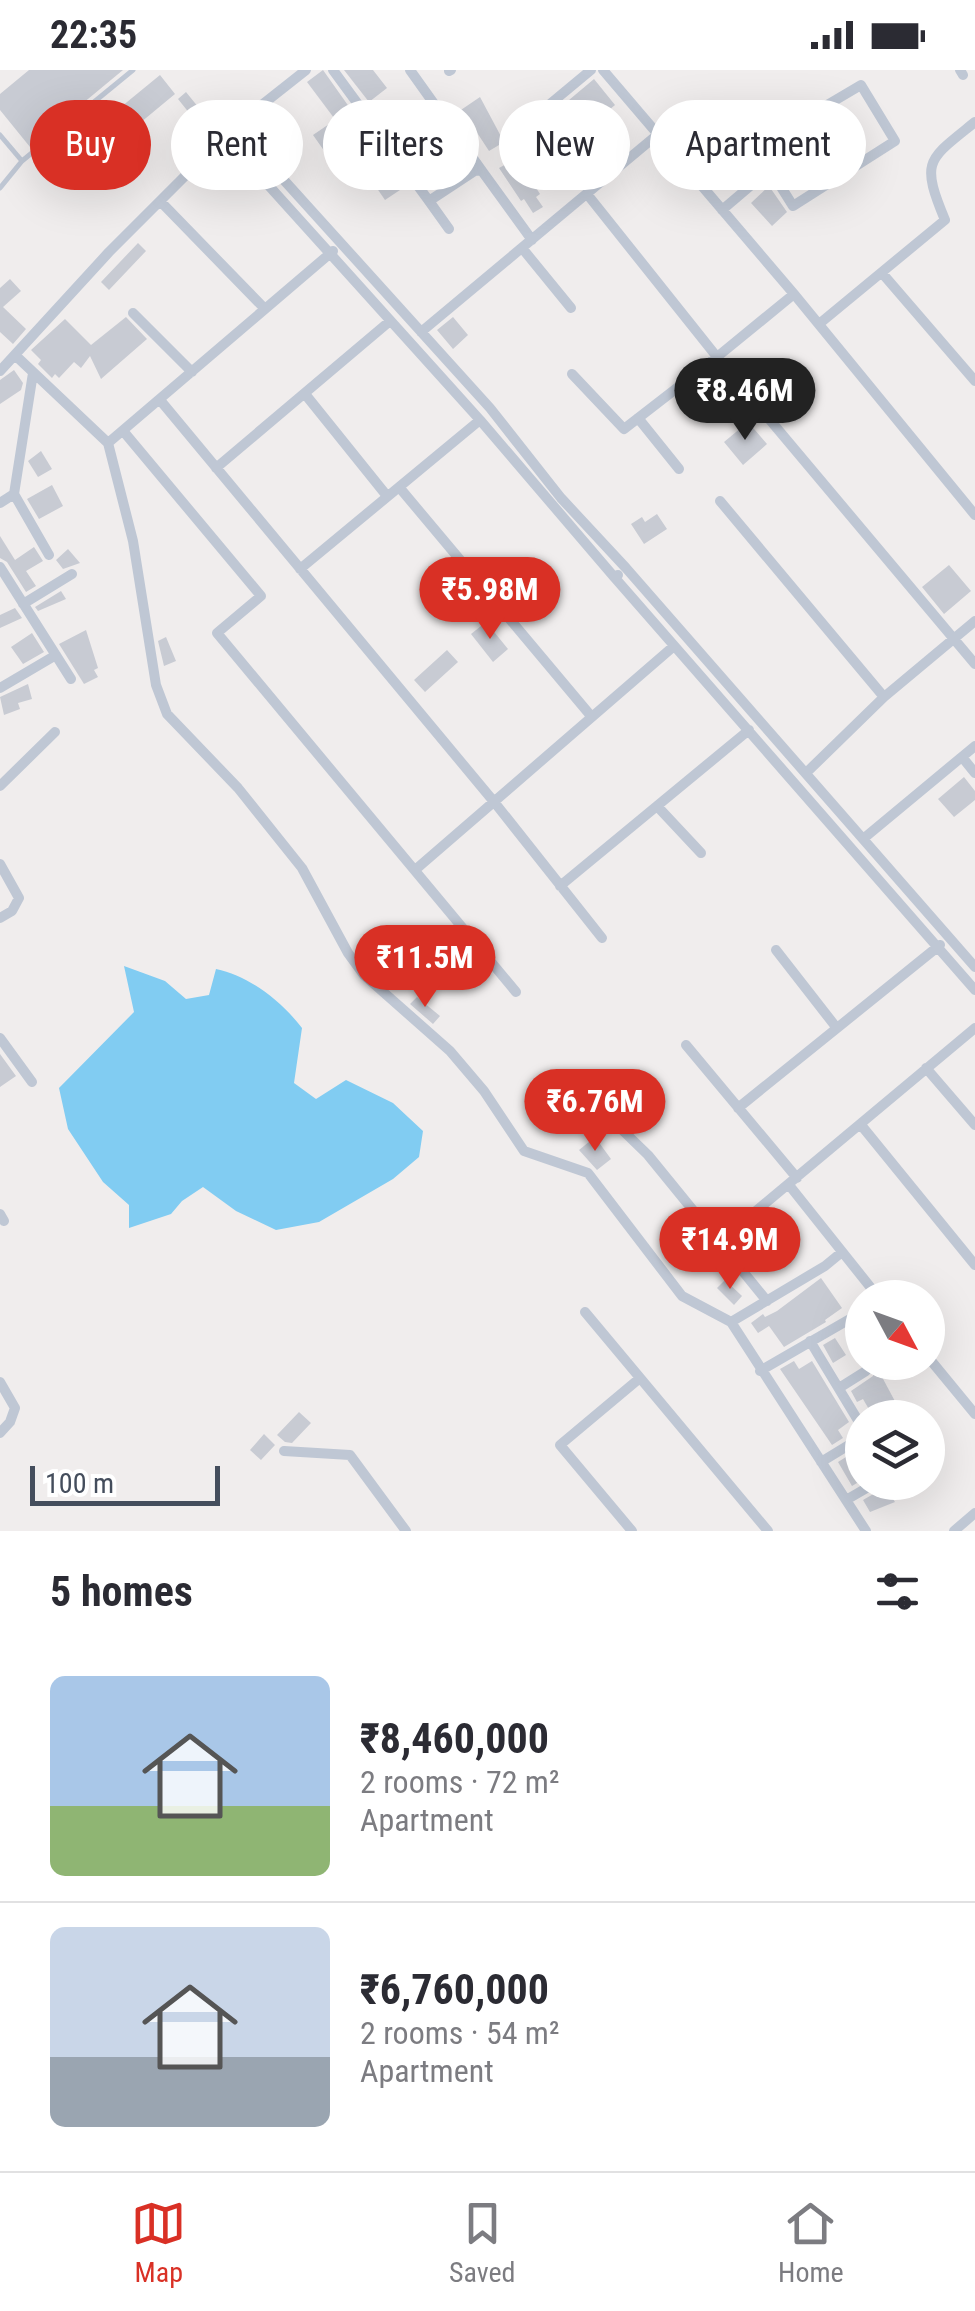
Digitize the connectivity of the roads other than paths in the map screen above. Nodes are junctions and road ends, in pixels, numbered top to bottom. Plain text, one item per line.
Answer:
1 (133, 70) edge
2 (306, 70) edge
3 (333, 70) edge
4 (410, 70) edge
5 (591, 70) edge
6 (603, 70) edge
7 (267, 100) edge
8 (555, 100) edge
9 (975, 122) edge
10 (650, 127) edge
11 (0, 134) edge
12 (650, 141) edge
13 (22, 161) junction
14 (769, 170) joint
15 (482, 171) junction
16 (0, 188) edge
17 (172, 190) edge
18 (274, 190) edge
19 (292, 190) edge
20 (705, 190) edge
21 (746, 190) edge
22 (587, 194) junction
23 (429, 201) junction
24 (160, 202) junction
25 (722, 210) junction
26 (449, 229) dead end
27 (341, 244) junction
28 (527, 244) junction
29 (330, 254) junction
30 (882, 273) junction
31 (794, 294) junction
32 (571, 308) dead end
33 (265, 309) junction
34 (133, 313) dead end
35 (390, 321) junction
36 (819, 324) junction
37 (421, 332) junction
38 (15, 355) junction
39 (717, 357) junction
40 (0, 371) edge
41 (192, 372) junction
42 (33, 373) junction
43 (572, 374) dead end
44 (975, 381) edge
45 (305, 394) junction
46 (160, 400) junction
47 (638, 418) junction
48 (480, 420) junction
49 (124, 432) junction
50 (108, 443) junction
51 (216, 468) junction
52 (679, 468) dead end
53 (399, 487) junction
54 (14, 494) junction
55 (387, 496) junction
56 (720, 500) dead end
57 (556, 501) junction
58 (0, 503) edge
59 (975, 515) edge
60 (48, 555) dead end
61 (0, 567) edge
62 (626, 568) junction
63 (300, 569) junction
64 (72, 574) dead end
65 (615, 578) junction
66 (4, 583) edge
67 (24, 604) junction
68 (975, 621) edge
69 (953, 640) junction
70 (674, 646) junction
71 (56, 655) junction
72 (975, 664) edge
73 (71, 679) dead end
74 (0, 688) edge
75 (884, 697) junction
76 (592, 716) junction
77 (749, 730) junction
78 (56, 732) dead end
79 (975, 746) edge
80 (962, 757) junction
81 (975, 773) edge
82 (806, 774) junction
83 (0, 786) edge
84 (495, 802) junction
85 (657, 806) junction
86 (863, 839) junction
87 (701, 853) dead end
88 (0, 864) edge
89 (416, 870) junction
90 (560, 886) junction
91 (0, 918) edge
92 (948, 937) junction
93 (602, 938) dead end
94 (937, 947) junction
95 (776, 950) dead end
96 (975, 967) edge
97 (975, 990) edge
98 (516, 992) dead end
99 (836, 1028) junction
100 (975, 1028) edge
101 (0, 1038) edge
102 (686, 1045) dead end
103 (926, 1068) junction
104 (32, 1082) dead end
105 (738, 1108) junction
106 (613, 1121) dead end
107 (861, 1125) junction
108 (975, 1125) edge
109 (793, 1182) junction
110 (720, 1242) junction
111 (842, 1252) junction
112 (975, 1265) edge
113 (865, 1280) edge
114 (767, 1300) junction
115 (585, 1312) dead end
116 (845, 1321) edge
117 (731, 1322) junction
118 (810, 1341) junction
119 (760, 1371) junction
120 (945, 1376) edge
121 (640, 1378) junction
122 (852, 1380) edge
123 (0, 1382) edge
124 (839, 1388) junction
125 (846, 1400) edge
126 (972, 1406) edge
127 (0, 1433) edge
128 (845, 1447) edge
129 (284, 1451) dead end
130 (820, 1462) junction
131 (845, 1499) edge
132 (846, 1500) edge
133 (975, 1514) edge
134 (761, 1528) edge
135 (406, 1531) edge
136 (632, 1531) edge
137 (866, 1531) edge
138 (954, 1531) edge

1 - 13 lane
2 - 7 street
3 - 23 street
4 - 15 street
5 - 8 street
6 - 10 street
9 - 30 street
11 - 13 lane
12 - 22 street
13 - 16 lane
14 - 14 street
15 - 23 street
15 - 28 street
17 - 24 street
18 - 29 street
19 - 27 street
20 - 25 street
21 - 25 street
22 - 28 street
22 - 39 street
23 - 26 street
24 - 33 street
24 - 38 street
25 - 31 street
27 - 29 street
27 - 37 street
28 - 32 street
28 - 37 street
29 - 33 street
29 - 35 street
30 - 36 street
30 - 44 street
31 - 36 street
31 - 39 street
33 - 41 street
34 - 41 street
35 - 45 street
35 - 48 street
36 - 59 street
37 - 57 street
38 - 40 street
38 - 42 street
39 - 47 street
39 - 69 street
41 - 46 street
42 - 50 street
42 - 54 street
43 - 47 street
45 - 51 street
45 - 55 street
46 - 49 street
46 - 51 street
47 - 52 street
48 - 53 street
48 - 57 street
49 - 50 street
49 - 89 street
50 - 117 street
51 - 63 street
53 - 55 street
53 - 76 street
54 - 58 street
54 - 60 street
55 - 63 street
56 - 75 street
57 - 62 street
57 - 65 street
61 - 66 street
62 - 65 street
62 - 82 street
63 - 84 street
64 - 67 street
65 - 70 street
66 - 67 street
67 - 71 street
68 - 69 street
69 - 72 street
69 - 75 street
70 - 76 street
70 - 77 street
71 - 73 street
71 - 74 street
75 - 82 street
76 - 84 street
77 - 85 street
77 - 94 street
78 - 83 street
79 - 80 street
80 - 81 street
80 - 86 street
82 - 86 street
84 - 89 street
84 - 90 street
85 - 87 street
85 - 90 street
86 - 92 street
88 - 91 street
89 - 98 street
90 - 93 street
92 - 94 street
92 - 96 street
94 - 97 street
94 - 99 street
95 - 99 street
99 - 105 street
100 - 103 street
101 - 104 street
102 - 105 street
103 - 107 street
103 - 108 street
105 - 109 street
106 - 110 street
107 - 109 street
107 - 112 street
109 - 110 street
109 - 111 street
110 - 114 street
111 - 113 street
111 - 114 street
114 - 117 street
115 - 121 street
116 - 118 street
117 - 119 street
118 - 119 street
118 - 124 street
119 - 130 street
120 - 126 street
121 - 134 street
121 - 136 street
122 - 124 street
123 - 127 street
124 - 125 street
128 - 130 street
129 - 135 street
130 - 131 street
132 - 137 street
133 - 138 street

